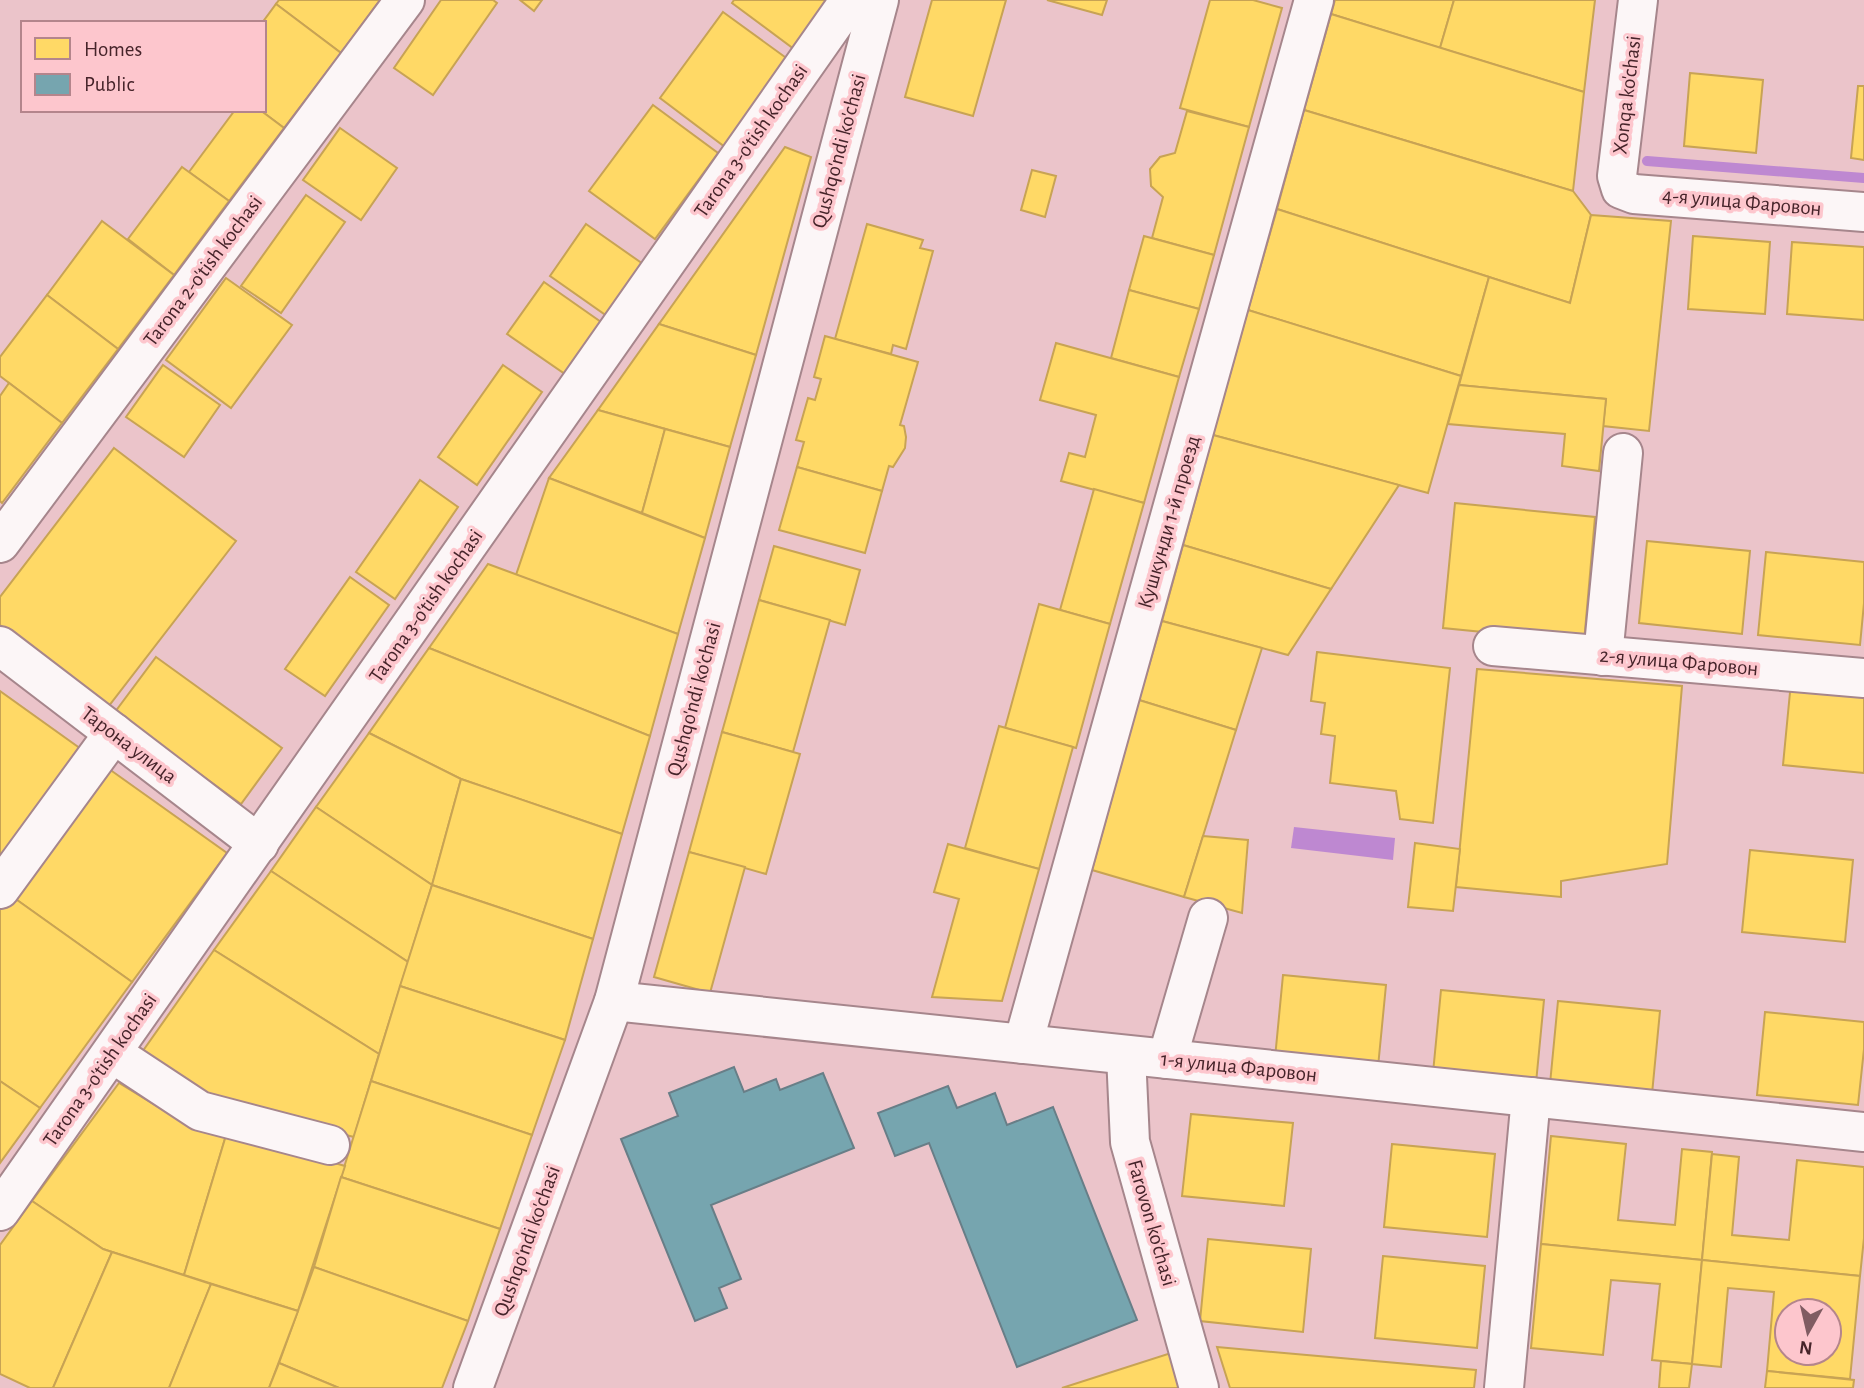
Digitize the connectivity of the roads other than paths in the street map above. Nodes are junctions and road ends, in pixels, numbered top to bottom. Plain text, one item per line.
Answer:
1 (405, 0) edge
2 (850, 0) edge
3 (879, 0) edge
4 (1314, 0) edge
5 (1638, 0) edge
6 (1622, 189) joint
7 (1864, 212) edge
8 (1623, 453) dead end
9 (0, 543) edge
10 (0, 646) edge
11 (1493, 646) dead end
12 (1603, 656) junction
13 (1864, 678) edge
14 (114, 733) junction
15 (259, 844) junction
16 (0, 889) edge
17 (1208, 918) dead end
18 (614, 1001) junction
19 (1023, 1044) junction
20 (112, 1053) junction
21 (1126, 1055) junction
22 (1167, 1059) junction
23 (1531, 1097) junction
24 (1864, 1132) edge
25 (330, 1144) dead end
26 (0, 1211) edge
27 (473, 1388) edge
28 (1199, 1388) edge
29 (1504, 1388) edge

1 - 9 street, Tarona 2-o'tish kochasi
2 - 15 street, Tarona 3-o'tish kochasi
3 - 18 street, Qushqo'ndi ko'chasi
4 - 19 street, Кушкунди 1-й проезд
5 - 6 street, Xonqa ko'chasi
6 - 7 street, 4-я улица Фаровон
8 - 12 street
10 - 14 street, Тарона улица
11 - 12 street, 2-я улица Фаровон
12 - 13 street, 2-я улица Фаровон
14 - 15 street, Тарона улица
14 - 16 street
15 - 20 street, Tarona 3-o'tish kochasi
17 - 22 street
18 - 19 street, 1-я улица Фаровон
18 - 27 street, Qushqo'ndi ko'chasi
19 - 21 street, 1-я улица Фаровон
20 - 25 street
20 - 26 street, Tarona 3-o'tish kochasi
21 - 22 street, 1-я улица Фаровон
21 - 28 street, Farovon ko'chasi
22 - 23 street, 1-я улица Фаровон
23 - 24 street, 1-я улица Фаровон
23 - 29 street

